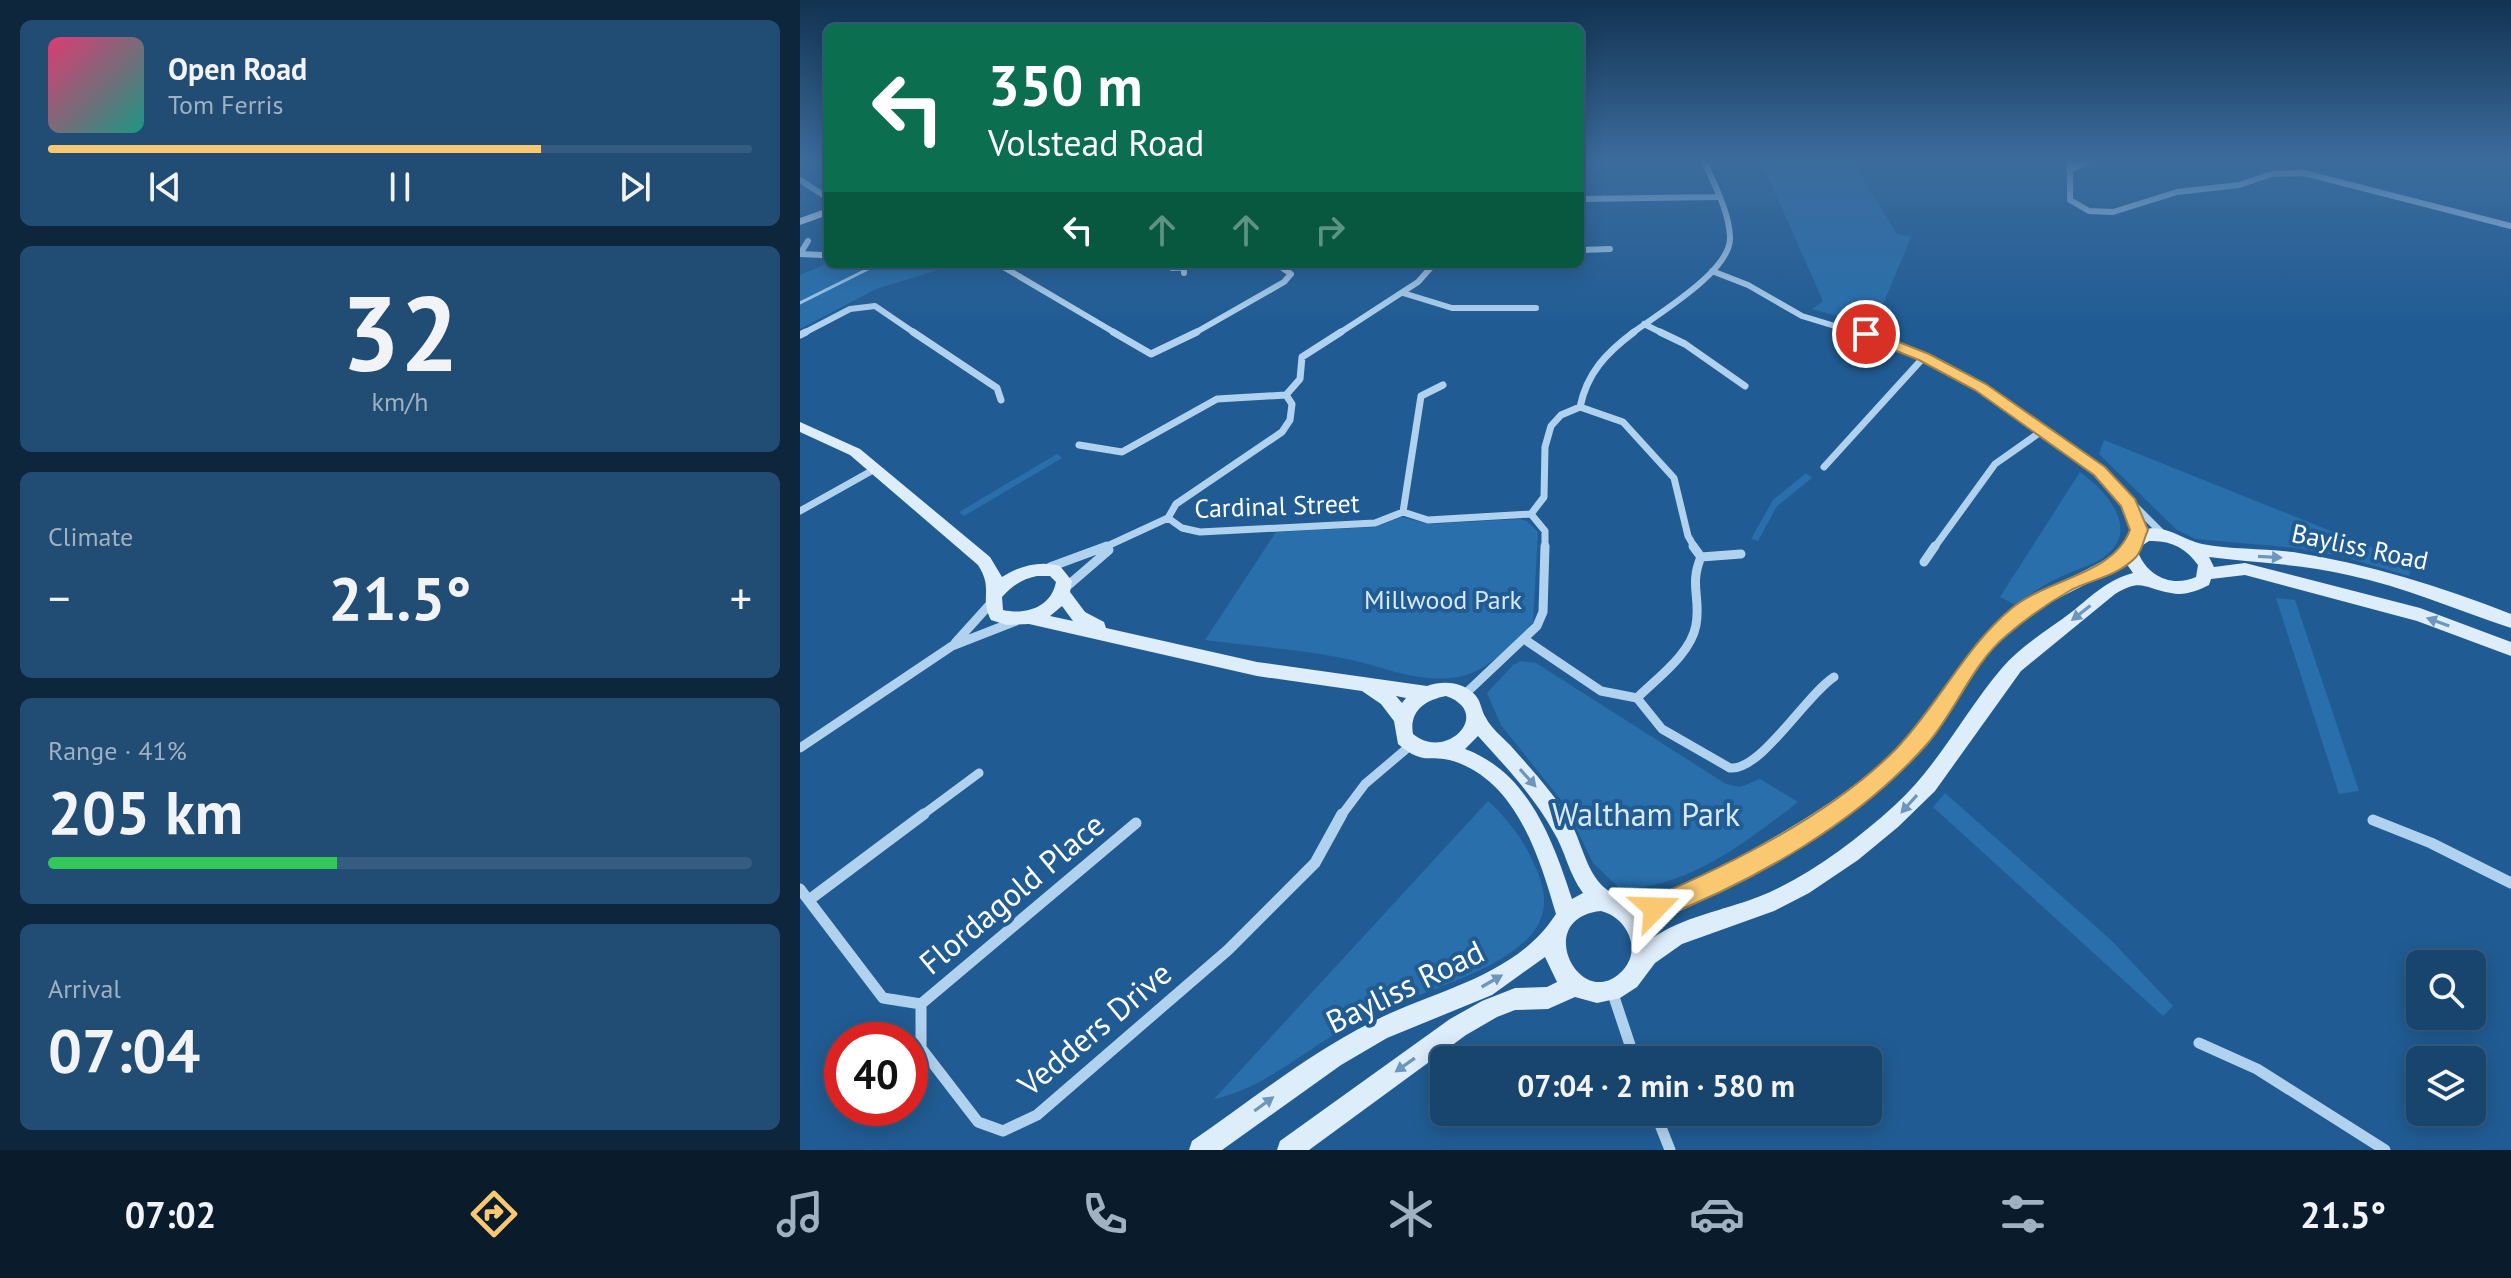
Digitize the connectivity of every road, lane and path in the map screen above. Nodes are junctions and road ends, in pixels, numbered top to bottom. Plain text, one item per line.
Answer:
1 (819, 215) edge
2 (1723, 215) edge
3 (2468, 215) edge
4 (800, 222) edge
5 (2511, 226) edge
6 (808, 241) dead end
7 (1610, 249) dead end
8 (1584, 250) edge
9 (822, 255) dead end
10 (1005, 268) edge
11 (1172, 268) dead end
12 (1186, 268) edge
13 (1283, 268) edge
14 (1430, 268) edge
15 (1712, 271) junction
16 (1403, 293) junction
17 (1536, 308) dead end
18 (1644, 324) junction
19 (800, 335) edge
20 (1924, 357) junction
21 (1443, 385) dead end
22 (1745, 386) dead end
23 (1286, 395) junction
24 (1001, 400) dead end
25 (1580, 407) junction
26 (800, 427) edge
27 (2042, 431) junction
28 (1079, 445) dead end
29 (1824, 467) dead end
30 (875, 469) junction
31 (2129, 504) junction
32 (800, 511) edge
33 (1403, 512) junction
34 (1531, 514) junction
35 (1168, 518) junction
36 (2165, 535) junction
37 (1112, 546) junction
38 (2132, 547) junction
39 (2193, 548) junction
40 (1741, 554) dead end
41 (1701, 557) junction
42 (984, 561) junction
43 (1924, 562) dead end
44 (1038, 569) junction
45 (2206, 574) junction
46 (2147, 577) junction
47 (1063, 591) junction
48 (994, 597) junction
49 (1024, 619) junction
50 (2511, 621) edge
51 (1524, 639) junction
52 (1124, 641) junction
53 (952, 646) junction
54 (2511, 649) edge
55 (1834, 677) dead end
56 (1357, 681) junction
57 (1425, 693) junction
58 (1464, 695) junction
59 (1637, 698) junction
60 (1403, 718) junction
61 (1476, 720) junction
62 (1411, 745) junction
63 (800, 748) edge
64 (1448, 751) junction
65 (979, 773) dead end
66 (2373, 820) dead end
67 (1136, 823) dead end
68 (2511, 883) edge
69 (800, 889) edge
70 (809, 900) junction
71 (1602, 901) junction
72 (1624, 908) junction
73 (1562, 925) junction
74 (1641, 962) junction
75 (1574, 986) junction
76 (1612, 991) junction
77 (921, 1004) junction
78 (2199, 1043) dead end
79 (1630, 1046) edge
80 (1661, 1126) edge
81 (1201, 1150) edge
82 (1289, 1150) edge
83 (1670, 1150) edge
84 (2385, 1150) edge

1 - 4 street
2 - 15 street
3 - 5 street
6 - 9 street
7 - 8 street
10 - 13 street
11 - 12 street
14 - 16 street
15 - 18 street
15 - 20 street
16 - 17 street
16 - 23 street
18 - 22 street
18 - 25 street
19 - 24 street
20 - 27 street
20 - 29 street
21 - 33 street
23 - 28 street
23 - 35 street
25 - 34 street
25 - 41 street
26 - 30 street
27 - 31 street
27 - 43 street
30 - 32 street
30 - 42 street
31 - 36 street
31 - 38 street
33 - 34 street, Cardinal Street
33 - 35 street, Cardinal Street
34 - 51 street
35 - 37 street
36 - 38 street
36 - 39 street, Bayliss Road
37 - 44 street
37 - 47 street
38 - 46 street
38 - 72 street
39 - 45 street
39 -> 50 street, Bayliss Road
40 - 41 street
41 - 59 street
42 - 44 street
42 - 48 street
44 - 47 street
44 - 48 street
45 - 46 street, Bayliss Road
54 -> 45 street, Bayliss Road
46 -> 74 street
47 - 49 street
47 - 52 street
48 - 49 street
48 - 53 street
49 - 52 street
49 - 53 street
51 - 58 street
51 - 59 street
52 - 56 street
53 - 63 street
55 - 59 street
56 - 57 street
56 - 60 street
57 - 58 street
57 - 60 street
58 - 61 street
60 - 62 street
61 - 64 street
61 -> 71 street
62 - 64 street
62 - 77 street, Vedders Drive
64 - 73 street
65 - 70 street
66 - 68 street
67 - 77 street, Flordagold Place
69 - 70 street
70 - 77 street
71 - 72 street
71 - 73 street, Bayliss Road
72 - 74 street
73 - 75 street
81 -> 73 street, Bayliss Road
74 - 76 street
75 - 76 street, Bayliss Road
75 -> 82 street, Bayliss Road
76 - 79 street
78 - 84 street
80 - 83 street

